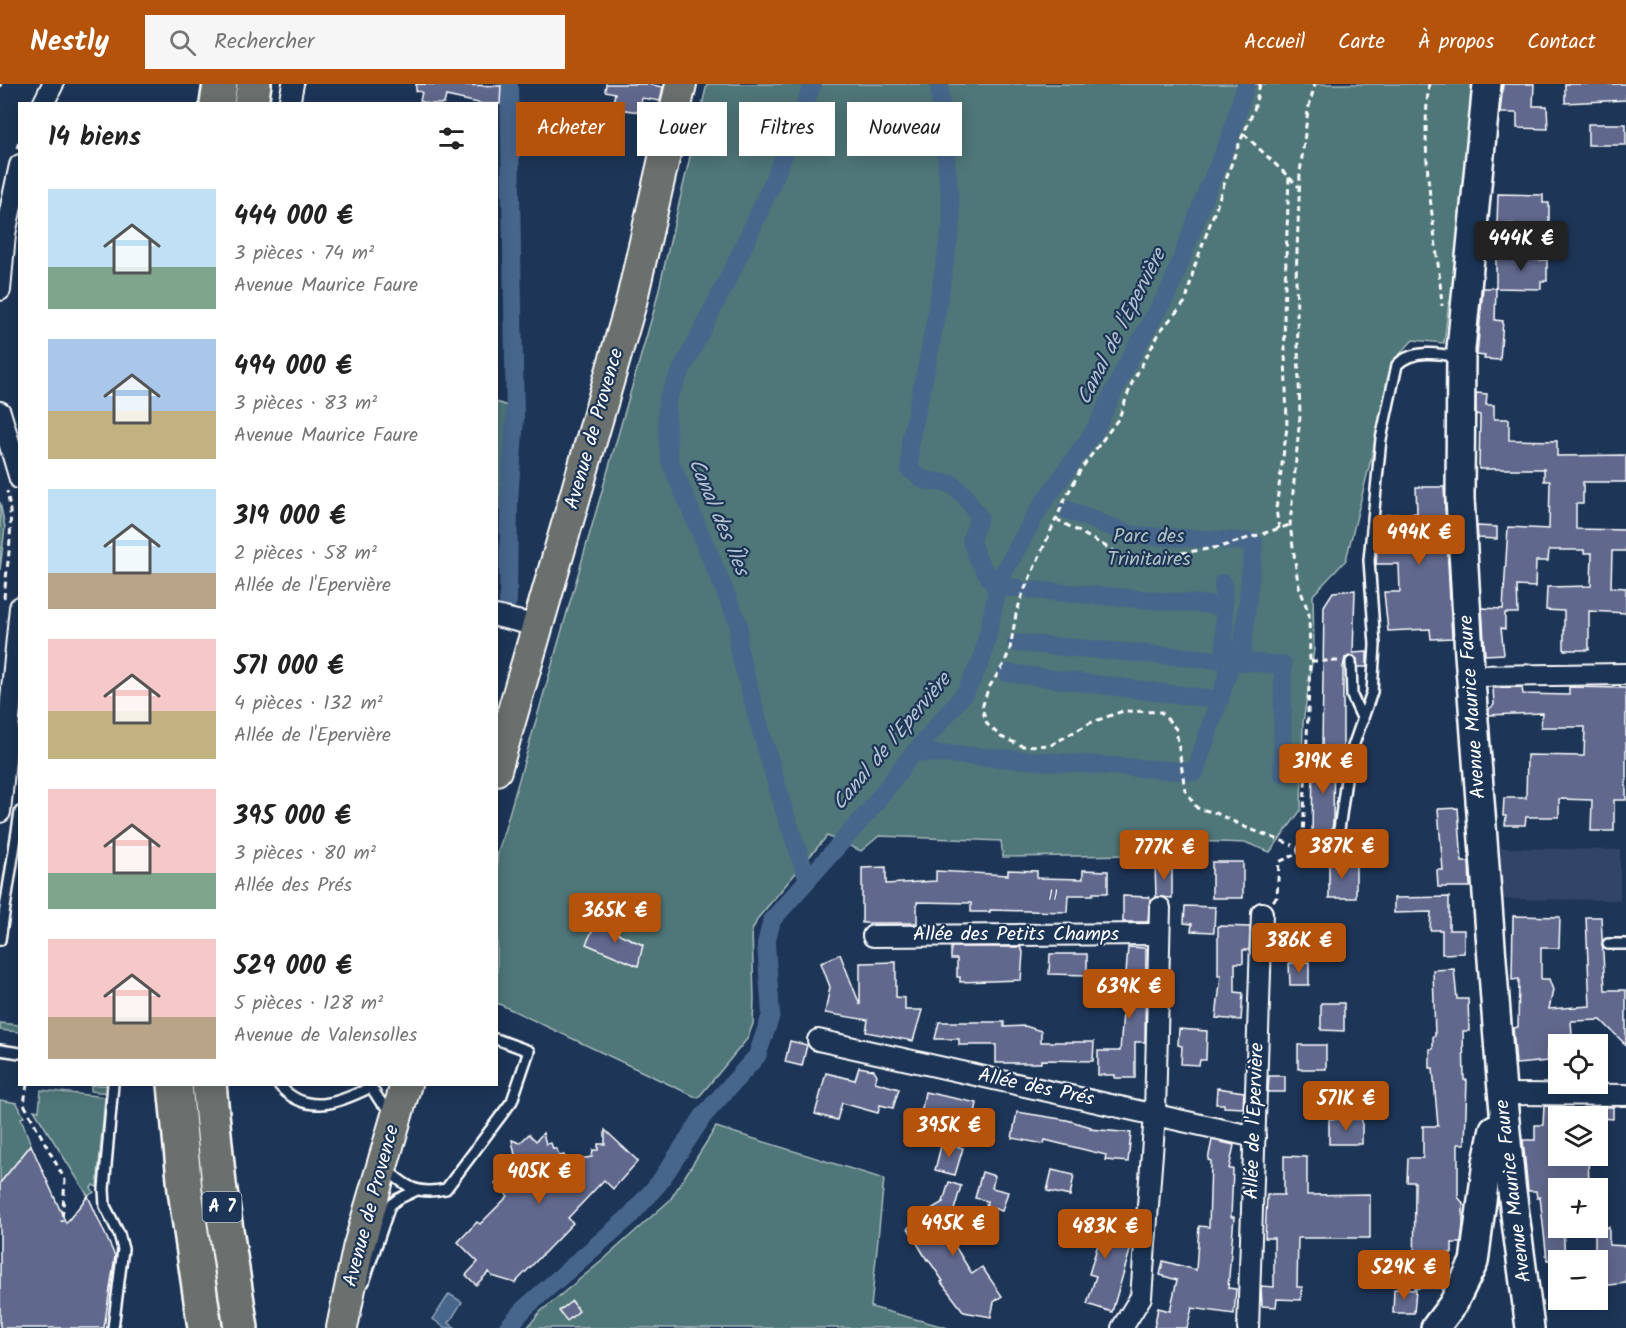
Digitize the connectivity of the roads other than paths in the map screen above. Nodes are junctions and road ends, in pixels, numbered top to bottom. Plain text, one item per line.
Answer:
1 (53, 84) edge
2 (220, 84) edge
3 (254, 84) edge
4 (293, 84) edge
5 (681, 84) edge
6 (1487, 84) edge
7 (44, 102) edge
8 (217, 102) edge
9 (251, 102) edge
10 (289, 102) edge
11 (18, 174) edge
12 (0, 291) edge
13 (1461, 358) junction
14 (0, 412) edge
15 (12, 482) edge
16 (11, 605) edge
17 (498, 616) edge
18 (538, 626) junction
19 (1351, 662) road end
20 (1626, 674) edge
21 (1471, 676) junction
22 (1364, 720) junction
23 (498, 760) edge
24 (0, 812) edge
25 (18, 825) edge
26 (1303, 850) road end
27 (1160, 908) dead end
28 (1262, 913) road end
29 (1159, 934) junction
30 (873, 936) dead end
31 (0, 940) edge
32 (1608, 944) dead end
33 (1626, 944) edge
34 (498, 1040) edge
35 (818, 1040) dead end
36 (0, 1050) edge
37 (18, 1053) edge
38 (113, 1086) edge
39 (176, 1086) edge
40 (209, 1086) edge
41 (280, 1086) edge
42 (370, 1086) edge
43 (405, 1086) edge
44 (1502, 1094) junction
45 (1626, 1095) edge
46 (1155, 1114) junction
47 (397, 1115) junction
48 (1505, 1123) junction
49 (1255, 1137) junction
50 (382, 1166) junction
51 (1511, 1184) junction
52 (415, 1191) junction
53 (1483, 1199) junction
54 (342, 1323) edge
55 (113, 1328) edge
56 (205, 1328) edge
57 (241, 1328) edge
58 (1122, 1328) edge
59 (1248, 1328) edge
60 (1435, 1328) edge
61 (1530, 1328) edge

1 - 7 street
2 - 8 highway
3 - 9 highway
4 - 10 street
5 - 18 main road, Avenue de Provence
6 - 13 street, Avenue Maurice Faure
11 - 12 street
13 - 21 street, Avenue Maurice Faure
13 - 22 lane
14 - 15 street
16 - 24 street
17 - 18 street
18 - 23 main road, Avenue de Provence
19 - 22 lane
20 - 21 street
21 - 44 street, Avenue Maurice Faure
22 - 26 lane
25 - 31 lane
27 - 29 street
28 - 49 street, Allée de l'Epervière
29 - 30 street, Allée des Petits Champs
29 - 46 street
32 - 33 lane
34 - 52 lane
35 - 46 street, Allée des Prés
36 - 37 lane
38 - 55 lane
39 - 56 highway, A 7
40 - 57 highway, A 7
41 - 42 lane
42 - 47 lane
43 - 47 main road, Avenue de Provence
44 - 45 street
44 - 48 street, Avenue Maurice Faure
46 - 49 street, Allée des Prés
46 - 58 street
47 - 50 main road, Avenue de Provence
48 - 51 street, Avenue Maurice Faure
48 - 53 street
49 - 59 street, Allée de l'Epervière
50 - 52 lane
50 - 54 main road, Avenue de Provence
51 - 53 street
51 - 61 street, Avenue Maurice Faure
52 - 54 lane
53 - 60 street

